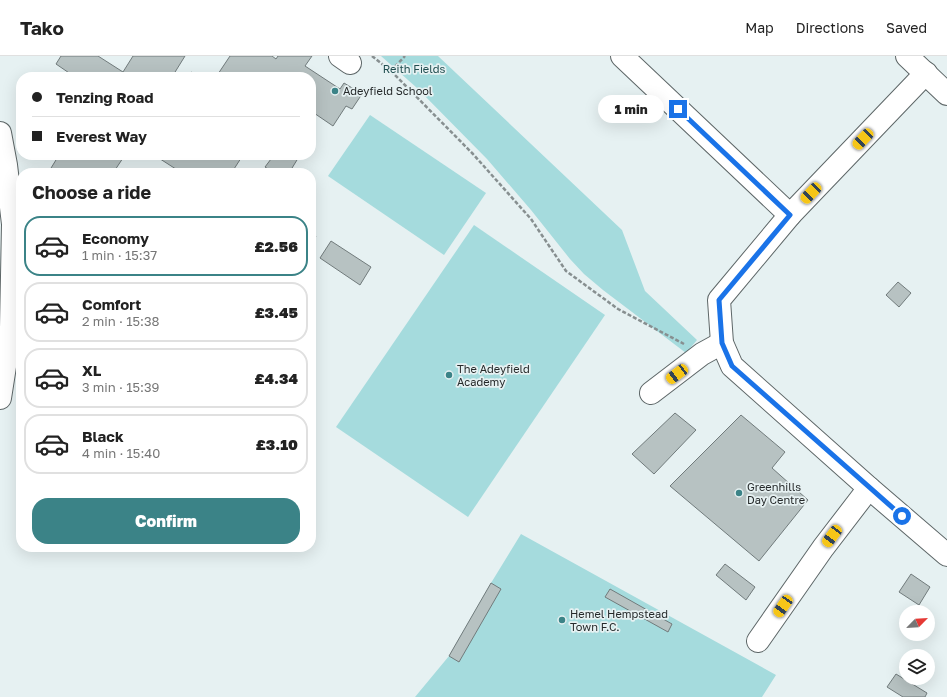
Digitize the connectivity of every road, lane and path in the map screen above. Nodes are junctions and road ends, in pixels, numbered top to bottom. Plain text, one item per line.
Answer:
1 (372, 56) edge
2 (405, 56) edge
3 (622, 56) edge
4 (907, 56) edge
5 (391, 71) junction
6 (926, 73) junction
7 (947, 94) edge
8 (0, 132) edge
9 (790, 215) junction
10 (722, 343) junction
11 (702, 354) junction
12 (651, 393) dead end
13 (0, 398) edge
14 (869, 488) junction
15 (947, 555) edge
16 (758, 641) dead end

1 - 5 path
2 - 5 path
3 - 9 street
4 - 6 street
5 - 11 path
6 - 7 street
6 - 9 street
8 - 13 street
9 - 10 street
10 - 11 street
10 - 14 street
11 - 12 street
14 - 15 street
14 - 16 street

